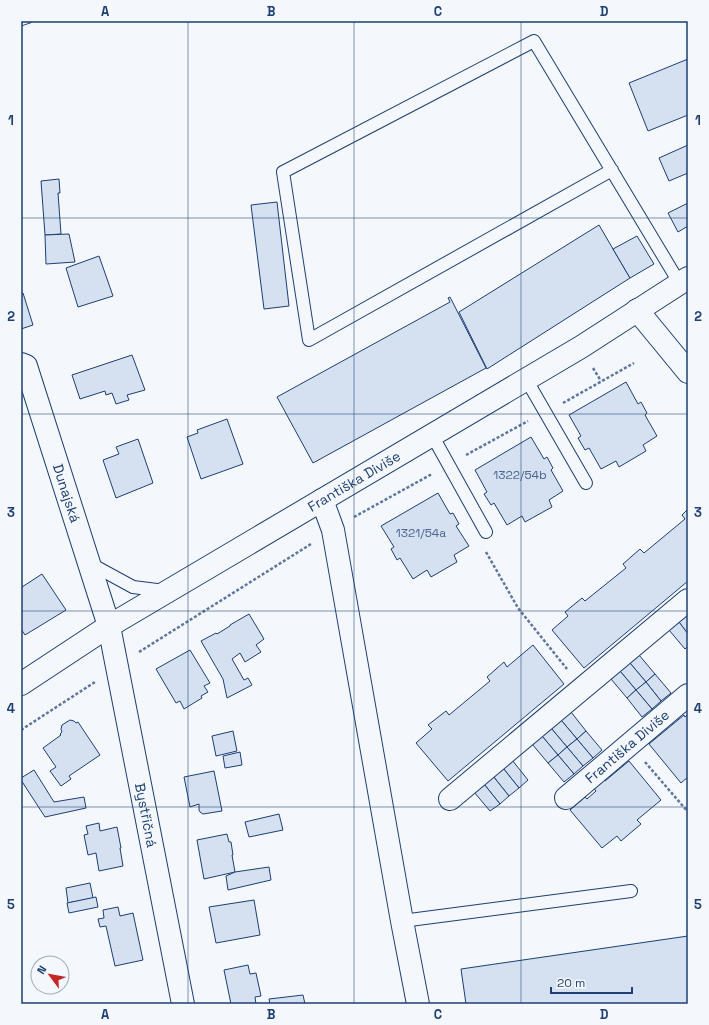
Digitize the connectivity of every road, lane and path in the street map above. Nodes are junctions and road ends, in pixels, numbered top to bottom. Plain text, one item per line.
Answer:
1 (612, 170) junction
2 (684, 281) edge
3 (637, 310) junction
4 (634, 363) dead end
5 (21, 364) edge
6 (688, 372) edge
7 (526, 379) junction
8 (546, 412) junction
9 (432, 435) junction
10 (448, 465) junction
11 (586, 483) dead end
12 (322, 500) junction
13 (333, 530) junction
14 (486, 532) joint
15 (89, 563) junction
16 (167, 592) junction
17 (688, 600) edge
18 (109, 626) junction
19 (117, 666) junction
20 (21, 684) edge
21 (582, 688) junction
22 (688, 695) edge
23 (21, 730) edge
24 (630, 744) junction
25 (566, 798) dead end
26 (450, 799) dead end
27 (688, 812) edge
28 (631, 891) dead end
29 (402, 921) junction
30 (182, 1004) edge
31 (418, 1004) edge

1 - 1 lane
1 - 2 lane
2 - 3 street, Františka Diviše
3 - 6 street
3 - 7 street, Františka Diviše
4 - 8 path
5 - 15 street, Dunajská
7 - 8 lane
7 - 9 street, Františka Diviše
8 - 10 path
8 - 11 lane
9 - 10 lane
9 - 12 street, Františka Diviše
10 - 13 path
10 - 14 lane
12 - 13 street
12 - 16 street, Františka Diviše
13 - 19 path
13 - 29 street
14 - 21 path
15 - 16 lane
15 - 18 street, Dunajská
16 - 18 street, Františka Diviše
17 - 21 street
18 - 19 street, Bystřičná
18 - 20 street, Františka Diviše
19 - 23 path
19 - 30 street, Bystřičná
21 - 26 street
22 - 24 street, Františka Diviše
24 - 25 street, Františka Diviše
24 - 27 path
28 - 29 lane
29 - 31 street

